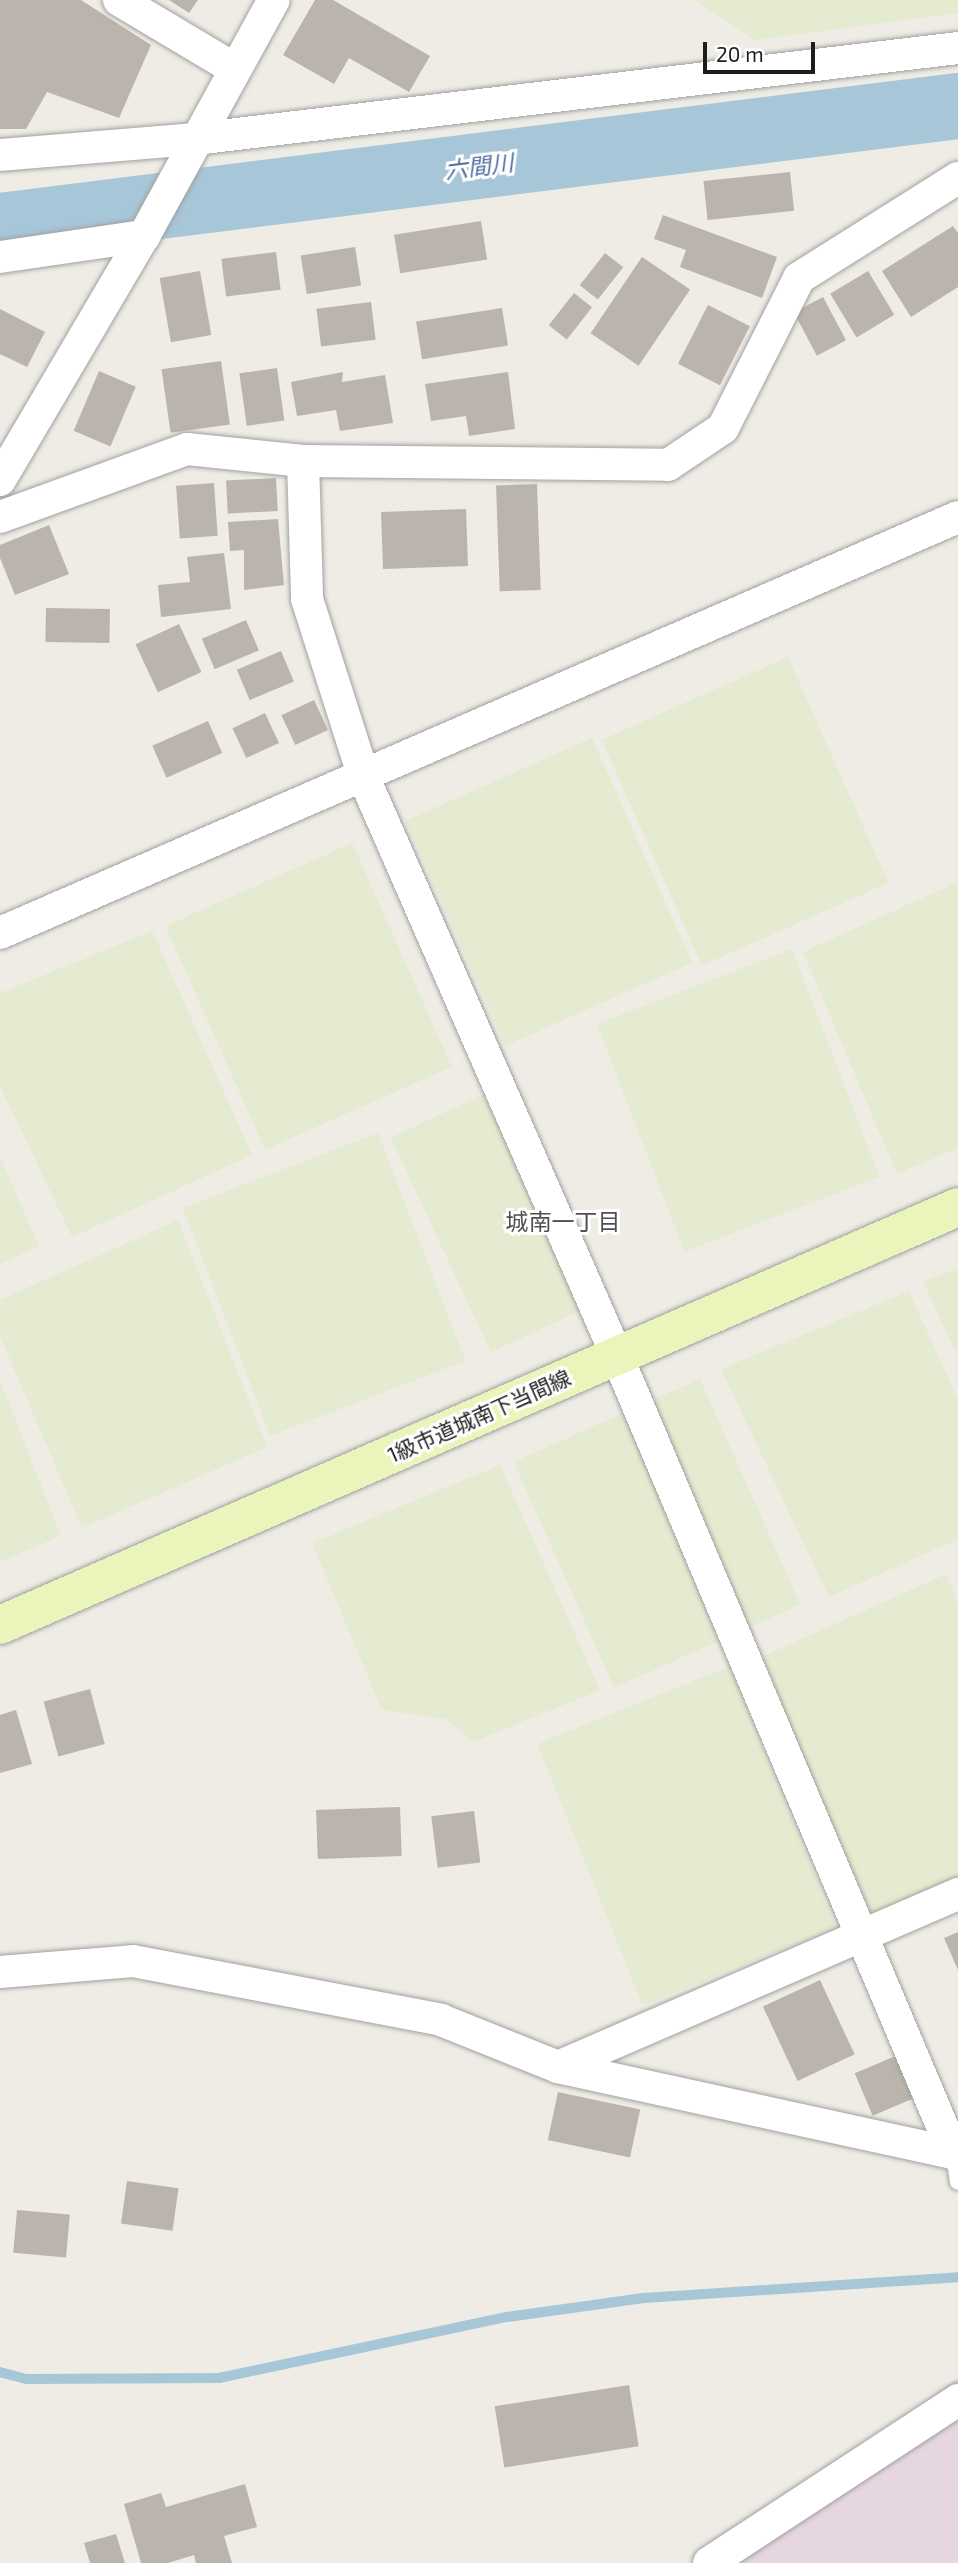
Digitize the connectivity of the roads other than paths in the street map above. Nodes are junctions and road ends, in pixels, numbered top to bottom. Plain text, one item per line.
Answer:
1 (119, 0) edge
2 (274, 0) edge
3 (958, 48) edge
4 (233, 68) junction
5 (195, 139) junction
6 (0, 155) edge
7 (958, 178) edge
8 (144, 236) junction
9 (0, 257) edge
10 (303, 461) junction
11 (0, 480) edge
12 (0, 517) edge
13 (958, 517) edge
14 (364, 778) junction
15 (0, 933) edge
16 (958, 1207) edge
17 (617, 1356) junction
18 (0, 1625) edge
19 (958, 1894) edge
20 (865, 1935) junction
21 (0, 1972) edge
22 (558, 2067) junction
23 (957, 2163) edge
24 (958, 2400) edge
25 (709, 2563) edge

1 - 4 street
2 - 4 street
3 - 5 street
4 - 5 street
5 - 6 street
5 - 8 street
7 - 10 street
8 - 9 street
8 - 11 street
10 - 12 street
10 - 14 street
13 - 14 street
14 - 15 street
14 - 17 street
16 - 17 street, 1級市道城南下当間線
17 - 18 street, 1級市道城南下当間線
17 - 20 street
19 - 20 street
20 - 22 street
20 - 23 street
21 - 22 street
22 - 23 street
24 - 25 street

